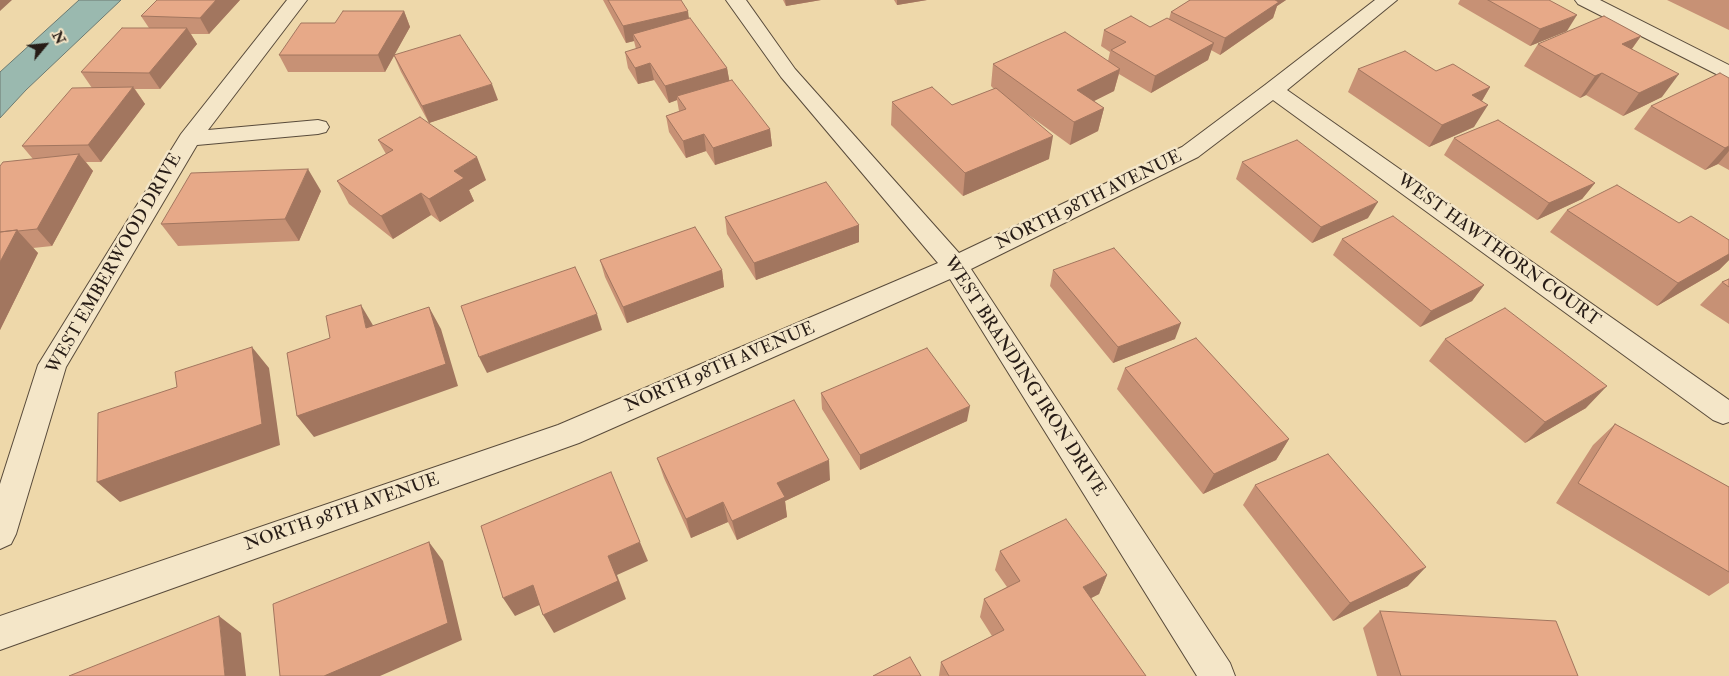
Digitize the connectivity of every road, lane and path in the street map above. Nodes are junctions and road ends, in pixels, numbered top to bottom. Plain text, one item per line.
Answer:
1 (297, 0) edge
2 (736, 0) edge
3 (1388, 0) edge
4 (1585, 0) edge
5 (1729, 73) edge
6 (1273, 90) junction
7 (318, 127) dead end
8 (189, 140) junction
9 (955, 266) junction
10 (1723, 412) dead end
11 (0, 534) edge
12 (0, 633) edge
13 (1217, 676) edge

1 - 8 street, WEST EMBERWOOD DRIVE
2 - 9 street, WEST BRANDING IRON DRIVE
3 - 6 street, NORTH 98TH AVENUE
4 - 5 street
6 - 9 street, NORTH 98TH AVENUE
6 - 10 street, WEST HAWTHORN COURT
7 - 8 street, WEST EMBERWOOD DRIVE
8 - 11 street, WEST EMBERWOOD DRIVE
9 - 12 street, NORTH 98TH AVENUE
9 - 13 street, WEST BRANDING IRON DRIVE

